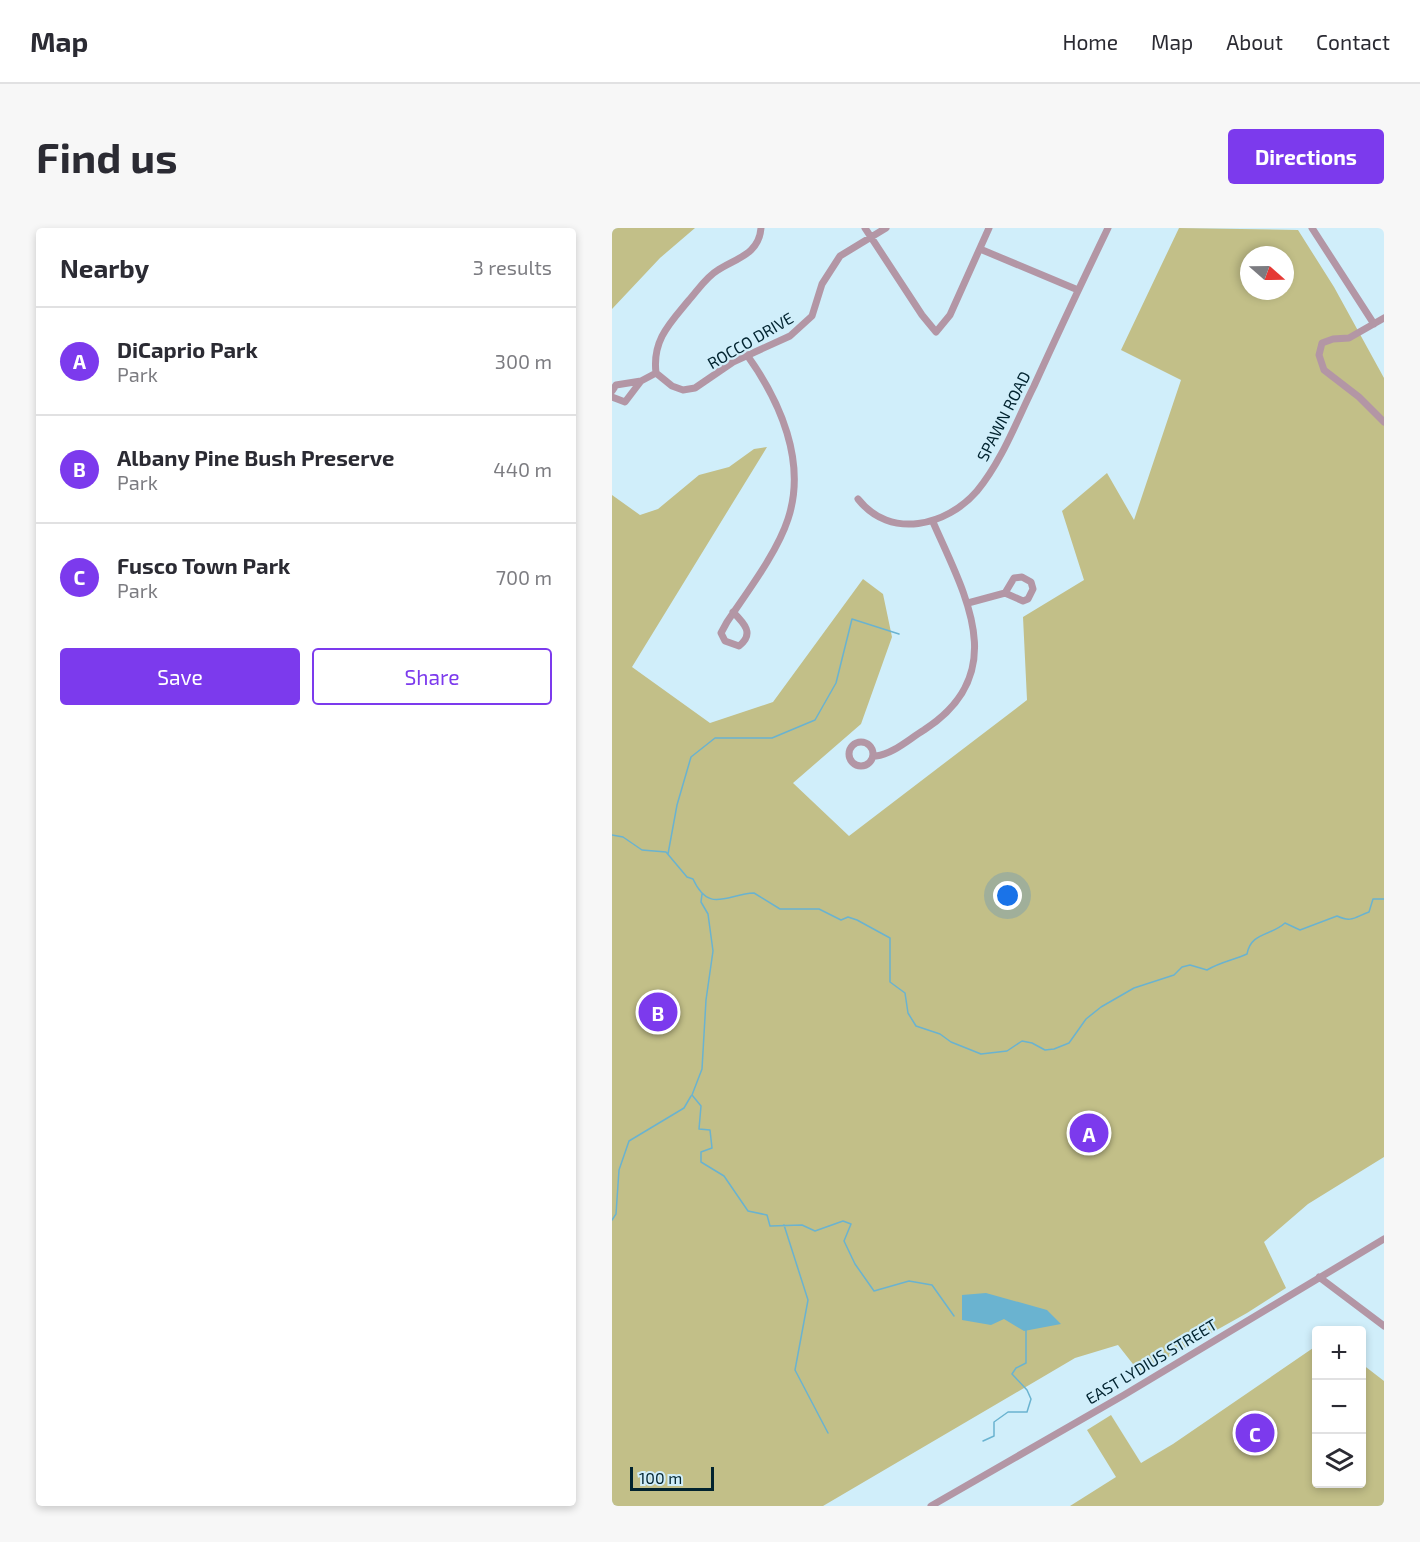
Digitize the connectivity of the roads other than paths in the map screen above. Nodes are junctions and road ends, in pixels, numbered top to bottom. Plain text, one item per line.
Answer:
1 (761, 228) edge
2 (865, 228) edge
3 (886, 228) edge
4 (989, 228) edge
5 (1108, 228) edge
6 (1312, 228) edge
7 (871, 238) junction
8 (980, 249) junction
9 (1078, 290) junction
10 (1384, 318) edge
11 (1374, 324) junction
12 (747, 355) junction
13 (656, 373) junction
14 (641, 381) junction
15 (612, 391) edge
16 (612, 397) edge
17 (1384, 422) edge
18 (858, 499) dead end
19 (933, 522) junction
20 (1005, 592) dead end
21 (968, 603) junction
22 (733, 612) junction
23 (876, 756) dead end
24 (1384, 1239) edge
25 (1319, 1277) junction
26 (1384, 1326) edge
27 (931, 1506) edge

1 - 13 street
2 - 7 street
3 - 7 street, ROCCO DRIVE
4 - 8 street
5 - 9 street, SPAWN ROAD
6 - 11 street
7 - 8 street
7 - 12 street, ROCCO DRIVE
8 - 9 street
9 - 19 street, SPAWN ROAD
10 - 11 street
11 - 17 street
12 - 13 street, ROCCO DRIVE
12 - 22 street
13 - 14 street
14 - 15 street
14 - 16 street
18 - 19 street, SPAWN ROAD
19 - 21 street
20 - 21 street
21 - 23 street
22 - 22 street
24 - 25 street, EAST LYDIUS STREET
25 - 26 street
25 - 27 street, EAST LYDIUS STREET

